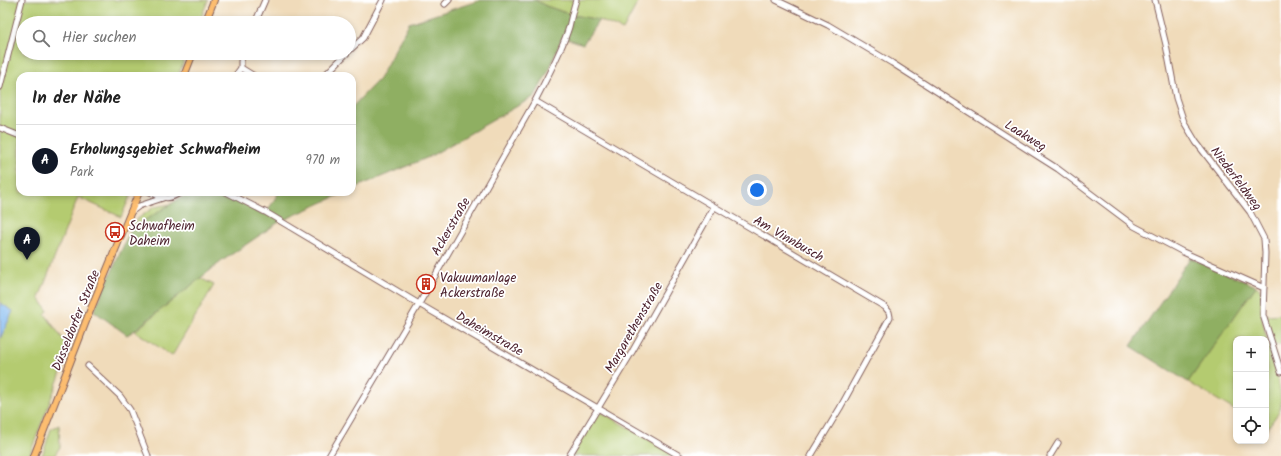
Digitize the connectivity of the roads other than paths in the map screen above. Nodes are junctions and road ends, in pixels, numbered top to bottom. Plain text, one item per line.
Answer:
1 (22, 0) edge
2 (214, 0) edge
3 (265, 0) edge
4 (383, 0) edge
5 (576, 0) edge
6 (776, 0) edge
7 (1155, 0) edge
8 (18, 16) edge
9 (208, 16) edge
10 (258, 16) edge
11 (16, 24) edge
12 (356, 44) edge
13 (190, 60) edge
14 (241, 60) edge
15 (340, 60) edge
16 (242, 68) junction
17 (186, 72) edge
18 (238, 72) edge
19 (248, 72) edge
20 (328, 72) edge
21 (0, 87) edge
22 (535, 101) junction
23 (0, 128) edge
24 (16, 134) edge
25 (137, 196) edge
26 (158, 196) edge
27 (175, 196) edge
28 (234, 196) edge
29 (162, 198) junction
30 (714, 207) junction
31 (131, 212) junction
32 (1264, 288) junction
33 (419, 304) junction
34 (88, 366) dead end
35 (1281, 372) edge
36 (598, 408) junction
37 (1058, 443) dead end
38 (34, 456) edge
39 (148, 456) edge
40 (329, 456) edge
41 (569, 456) edge
42 (680, 456) edge
43 (811, 456) edge
44 (1050, 456) edge

1 - 8 street
2 - 9 main road
3 - 10 street
4 - 12 street
5 - 22 street, Ackerstraße
6 - 32 street, Laakweg
7 - 32 street, Niederfeldweg
11 - 21 street
13 - 17 main road
14 - 16 street
15 - 20 street
16 - 18 street
16 - 19 street
22 - 30 street, Am Vinnbusch
22 - 33 street, Ackerstraße
23 - 24 street
25 - 31 main road, Düsseldorfer Straße
26 - 29 street
27 - 29 street
28 - 33 street, Daheimstraße
29 - 31 street
30 - 36 street, Margarethenstraße
30 - 43 street, Am Vinnbusch
31 - 38 main road, Düsseldorfer Straße
32 - 35 street, Niederfeldweg
33 - 36 street, Daheimstraße
33 - 40 street, Ackerstraße
34 - 39 street
36 - 41 street, Margarethenstraße
36 - 42 street, Daheimstraße
37 - 44 street

